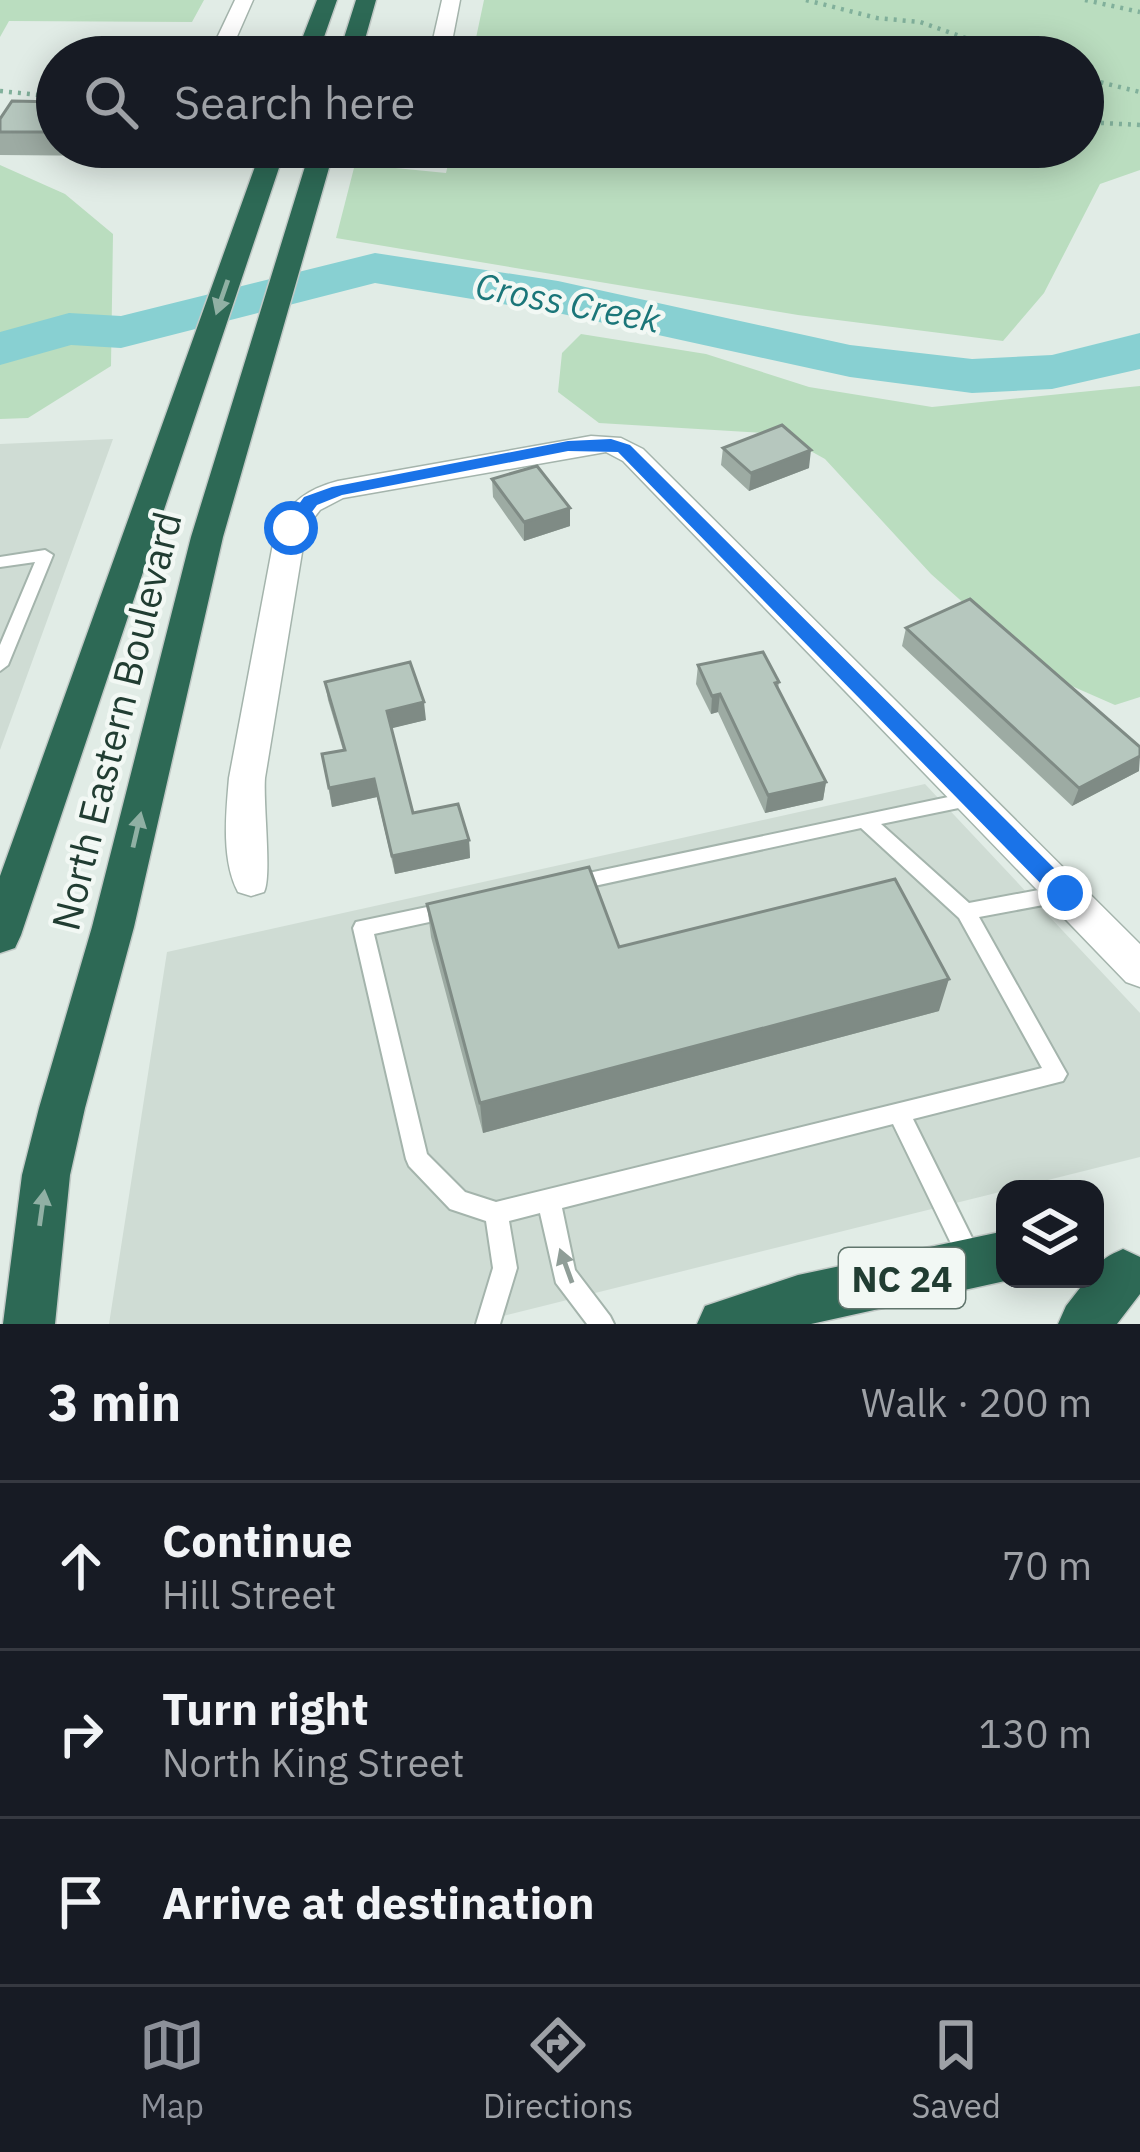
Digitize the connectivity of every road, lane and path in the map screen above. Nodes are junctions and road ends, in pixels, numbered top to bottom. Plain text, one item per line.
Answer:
1 (244, 0) edge
2 (327, 0) edge
3 (366, 0) edge
4 (451, 0) edge
5 (806, 0) edge
6 (1085, 0) edge
7 (1140, 12) edge
8 (228, 36) edge
9 (314, 36) edge
10 (356, 36) edge
11 (443, 36) edge
12 (960, 36) edge
13 (1104, 83) edge
14 (0, 91) edge
15 (1140, 92) edge
16 (36, 95) edge
17 (1104, 123) edge
18 (1140, 125) edge
19 (266, 168) edge
20 (316, 168) edge
21 (0, 562) edge
22 (0, 665) edge
23 (972, 800) junction
24 (864, 820) junction
25 (251, 881) dead end
26 (1065, 893) junction
27 (966, 913) junction
28 (0, 934) edge
29 (1140, 970) edge
30 (899, 1114) junction
31 (549, 1200) junction
32 (496, 1213) junction
33 (989, 1259) edge
34 (1119, 1272) edge
35 (29, 1324) edge
36 (488, 1324) edge
37 (602, 1324) edge
38 (723, 1324) edge
39 (1084, 1324) edge

1 - 8 street
2 - 9 highway
3 - 10 highway
4 - 11 street
5 - 12 path
6 - 7 path
13 - 15 path
14 - 16 path
17 - 18 path
19 -> 28 highway, North Eastern Boulevard
35 -> 20 highway, North Eastern Boulevard
21 - 22 lane
23 - 24 lane
23 - 25 street
23 - 26 street
24 - 27 lane
24 - 32 lane
26 - 27 lane
26 - 29 street
27 - 30 lane
30 - 31 lane
30 - 33 lane
31 - 32 lane
37 -> 31 lane
32 - 36 lane
33 - 38 highway, NC 24
34 - 39 highway

